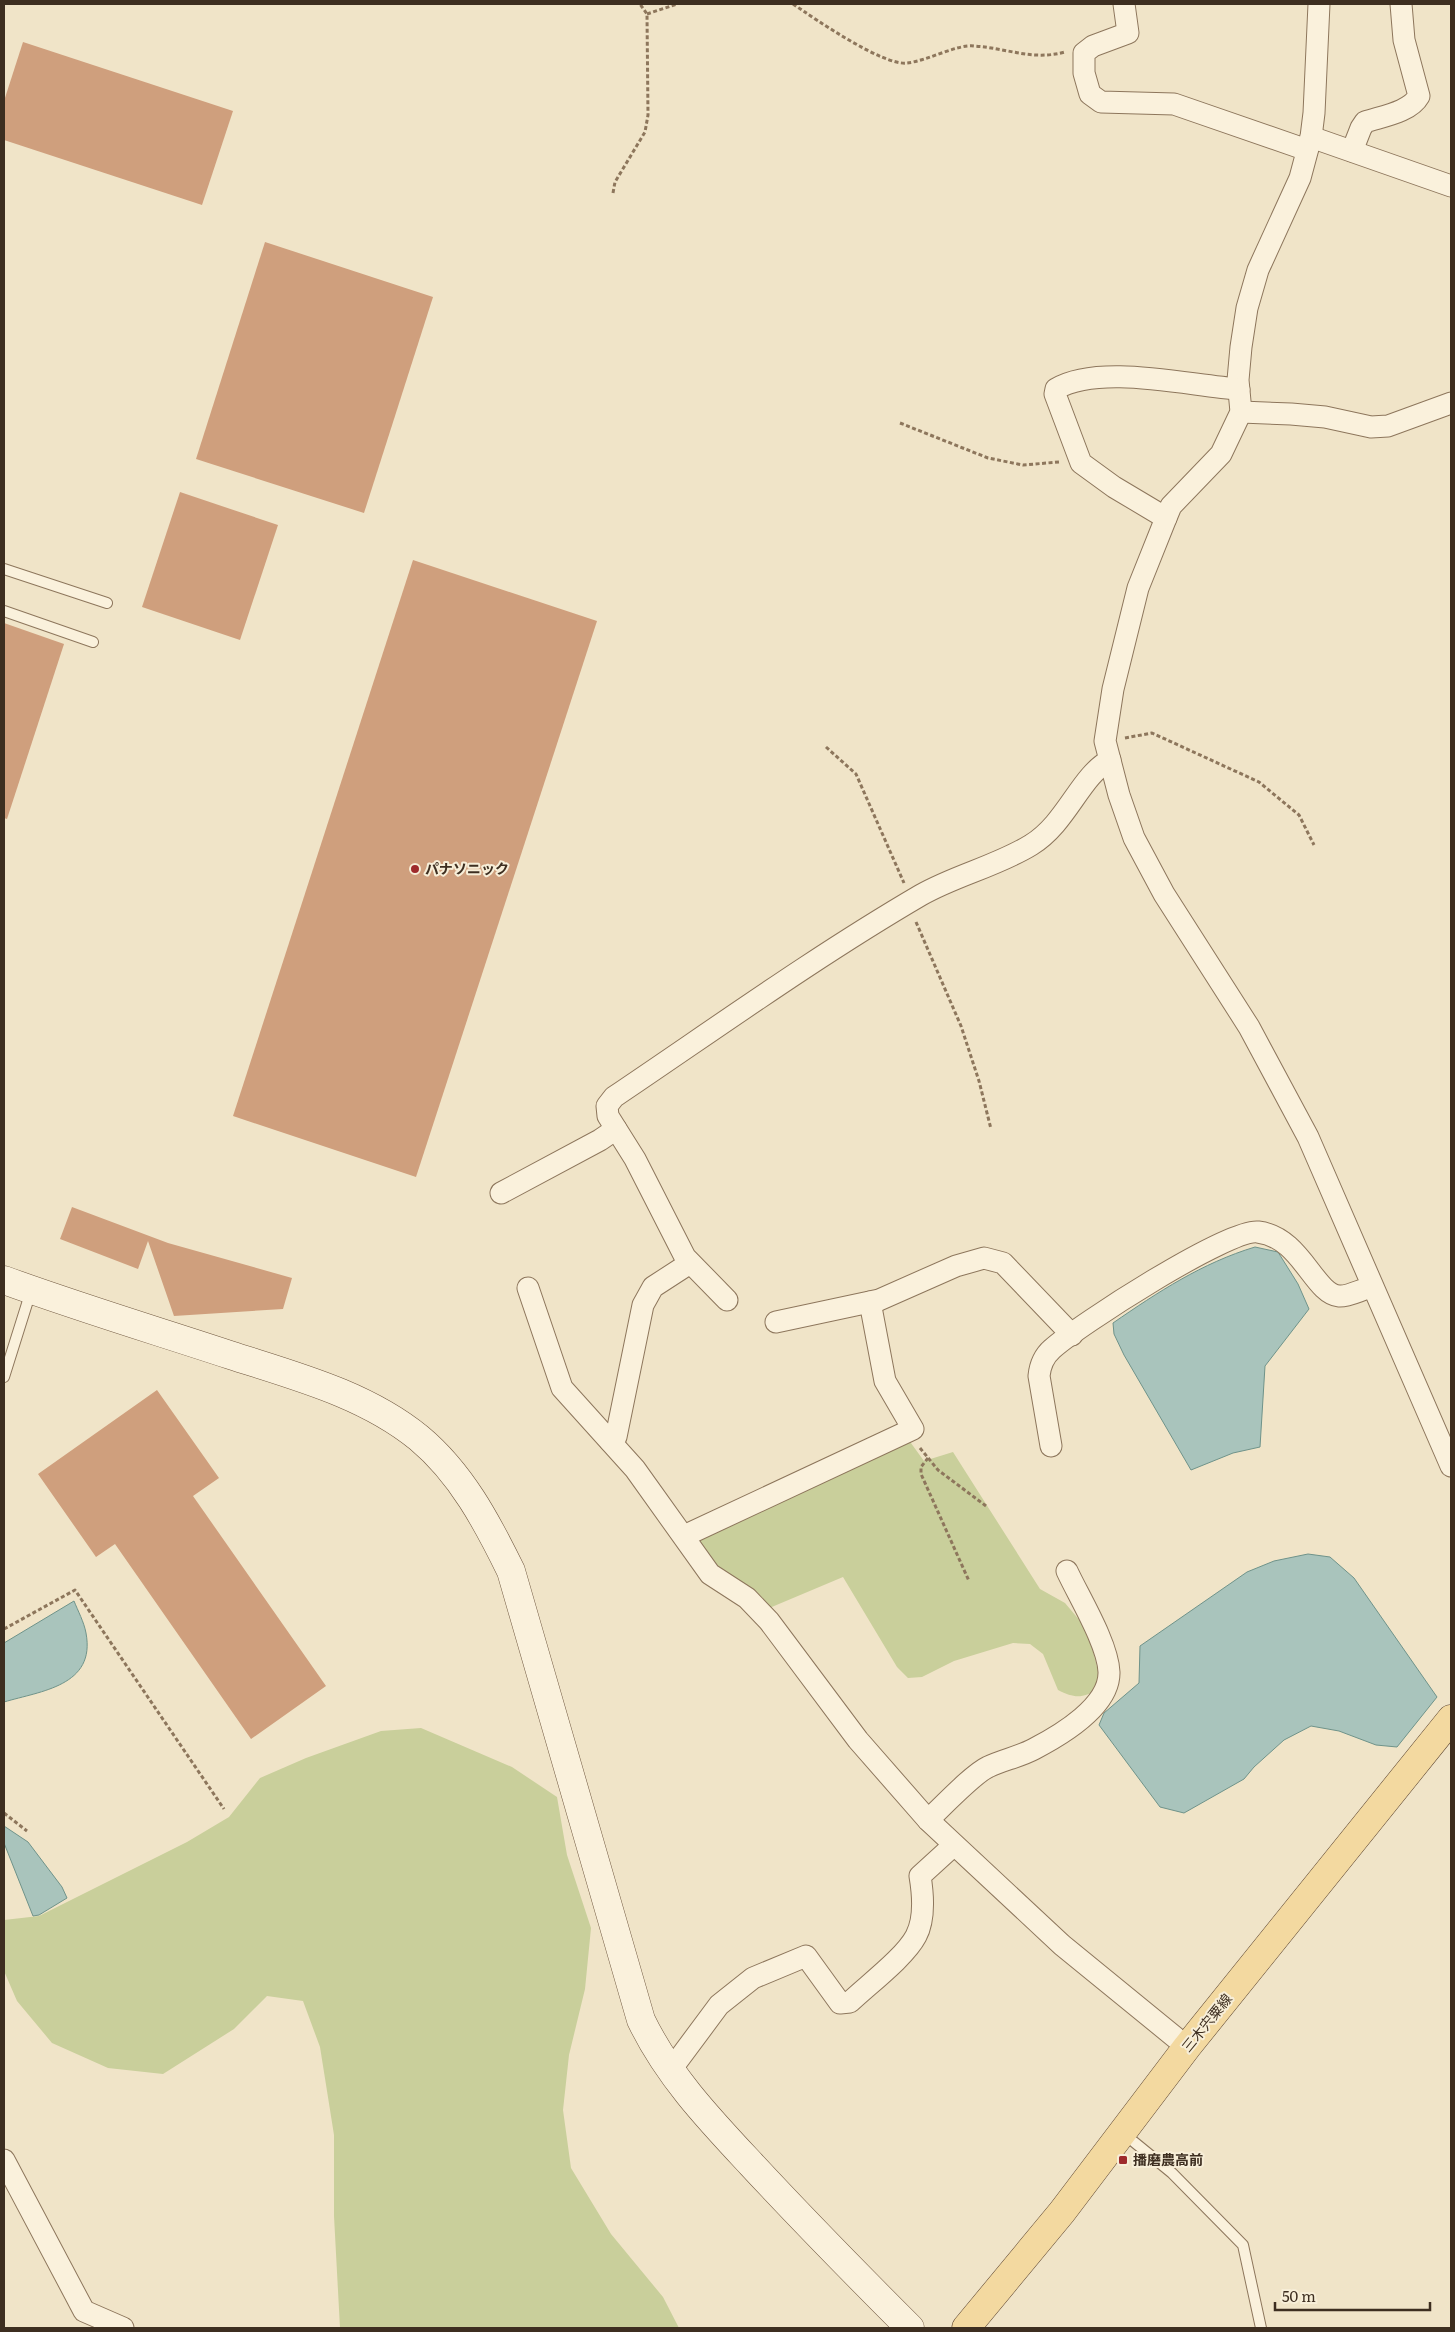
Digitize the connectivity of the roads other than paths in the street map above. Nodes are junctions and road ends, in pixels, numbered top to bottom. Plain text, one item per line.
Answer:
1 (1124, 4) edge
2 (1319, 4) edge
3 (1401, 4) edge
4 (1309, 144) junction
5 (1352, 152) junction
6 (1451, 186) edge
7 (1239, 389) junction
8 (1451, 403) edge
9 (1241, 412) junction
10 (1166, 518) junction
11 (4, 569) edge
12 (107, 603) dead end
13 (4, 611) edge
14 (93, 642) dead end
15 (1107, 750) junction
16 (616, 1128) junction
17 (502, 1193) dead end
18 (690, 1263) junction
19 (4, 1280) edge
20 (1372, 1287) junction
21 (528, 1288) dead end
22 (31, 1290) junction
23 (727, 1300) dead end
24 (870, 1302) junction
25 (776, 1322) dead end
26 (1072, 1334) junction
27 (4, 1377) edge
28 (610, 1441) junction
29 (1051, 1446) dead end
30 (1451, 1466) edge
31 (684, 1536) junction
32 (1067, 1571) dead end
33 (1451, 1719) edge
34 (928, 1820) junction
35 (954, 1845) junction
36 (1187, 2048) junction
37 (670, 2071) junction
38 (1123, 2132) junction
39 (4, 2160) edge
40 (123, 2328) edge
41 (910, 2328) edge
42 (966, 2328) edge
43 (1261, 2328) edge

1 - 4 street
2 - 4 street
3 - 5 street
4 - 5 street
4 - 7 street
5 - 6 street
7 - 9 street
7 - 10 street
8 - 9 street
9 - 10 street
10 - 15 street
11 - 12 lane
13 - 14 lane
15 - 16 street
15 - 20 street
16 - 17 street
16 - 18 street
18 - 23 street
18 - 28 street
19 - 22 street
20 - 26 street
20 - 30 street
21 - 28 street
22 - 27 lane
22 - 37 street
24 - 25 street
24 - 26 street
24 - 31 street
26 - 29 street
28 - 31 street
31 - 34 street
32 - 34 street
33 - 36 main road, 三木宍粟線
34 - 35 street
35 - 36 street
35 - 37 street
36 - 38 main road, 三木宍粟線
37 - 41 street
38 - 42 main road, 三木宍粟線
38 - 43 lane
39 - 40 street

